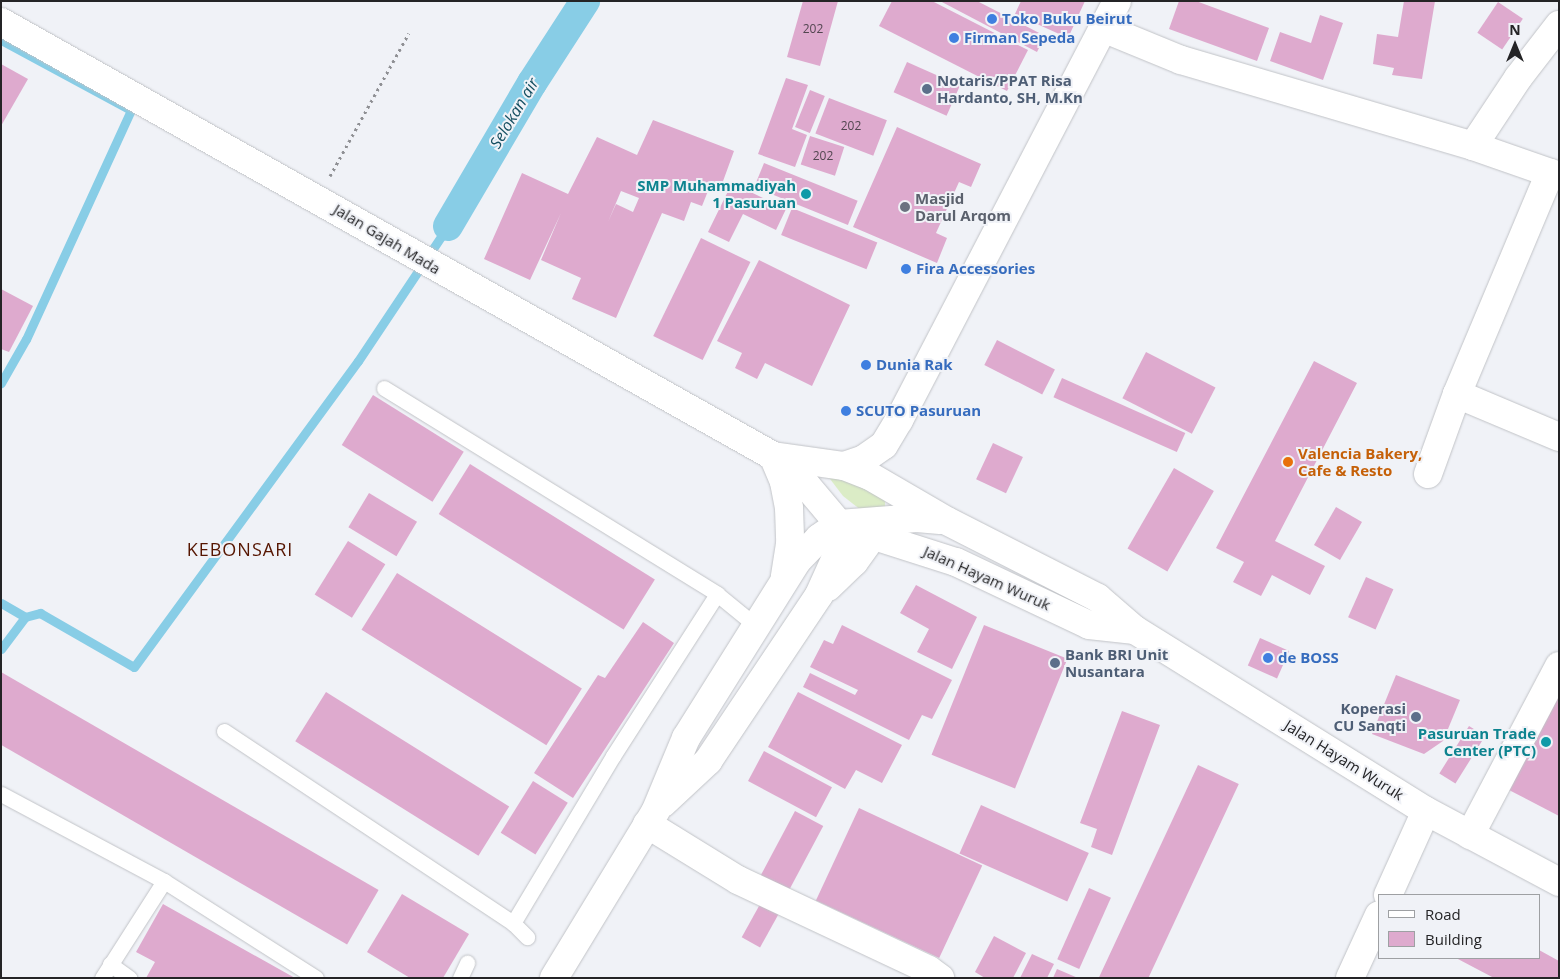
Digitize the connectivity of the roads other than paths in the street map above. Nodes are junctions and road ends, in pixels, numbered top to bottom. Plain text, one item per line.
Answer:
1 (1117, 1) edge
2 (1, 22) edge
3 (1559, 25) edge
4 (1103, 28) junction
5 (1473, 146) junction
6 (1554, 175) edge
7 (384, 388) dead end
8 (1457, 394) junction
9 (1559, 437) edge
10 (884, 445) junction
11 (773, 456) junction
12 (844, 466) junction
13 (1428, 474) dead end
14 (884, 484) junction
15 (947, 521) junction
16 (839, 524) junction
17 (879, 528) junction
18 (785, 578) junction
19 (717, 594) junction
20 (819, 595) junction
21 (755, 625) junction
22 (1135, 630) junction
23 (1559, 666) edge
24 (224, 732) dead end
25 (1, 794) edge
26 (1426, 811) junction
27 (651, 817) junction
28 (1470, 835) junction
29 (164, 881) junction
30 (1559, 882) edge
31 (1388, 894) edge
32 (1378, 917) edge
33 (513, 923) junction
34 (527, 937) dead end
35 (110, 964) junction
36 (467, 964) dead end
37 (102, 978) edge
38 (129, 978) edge
39 (316, 978) edge
40 (460, 978) edge
41 (554, 978) edge
42 (940, 978) edge
43 (1350, 978) edge

1 - 4 main road
2 - 11 main road, Jalan Gajah Mada
3 - 5 main road
4 - 5 main road
4 - 10 main road
5 - 6 main road
6 - 8 main road
7 - 19 lane
8 - 9 main road
8 - 13 main road
10 - 12 main road
10 - 14 main road
11 - 12 main road
11 - 16 main road
11 - 18 main road
12 - 14 main road, Jalan Hayam Wuruk
14 - 15 main road, Jalan Hayam Wuruk
14 - 17 main road
15 - 17 main road
15 - 22 main road, Jalan Hayam Wuruk
16 - 17 main road
16 - 18 main road
16 - 20 main road
17 - 20 main road
17 - 22 main road, Jalan Hayam Wuruk
18 - 21 main road
19 - 21 lane
19 - 33 lane
20 - 27 main road
21 - 27 main road
22 - 26 main road, Jalan Hayam Wuruk
23 - 28 main road
24 - 33 lane
25 - 29 lane
26 - 28 main road, Jalan Hayam Wuruk
26 - 31 main road
27 - 41 main road
27 - 42 main road
28 - 30 main road, Jalan Hayam Wuruk
29 - 35 lane
29 - 39 lane
32 - 43 main road
33 - 34 lane
35 - 37 lane
35 - 38 lane
36 - 40 lane

